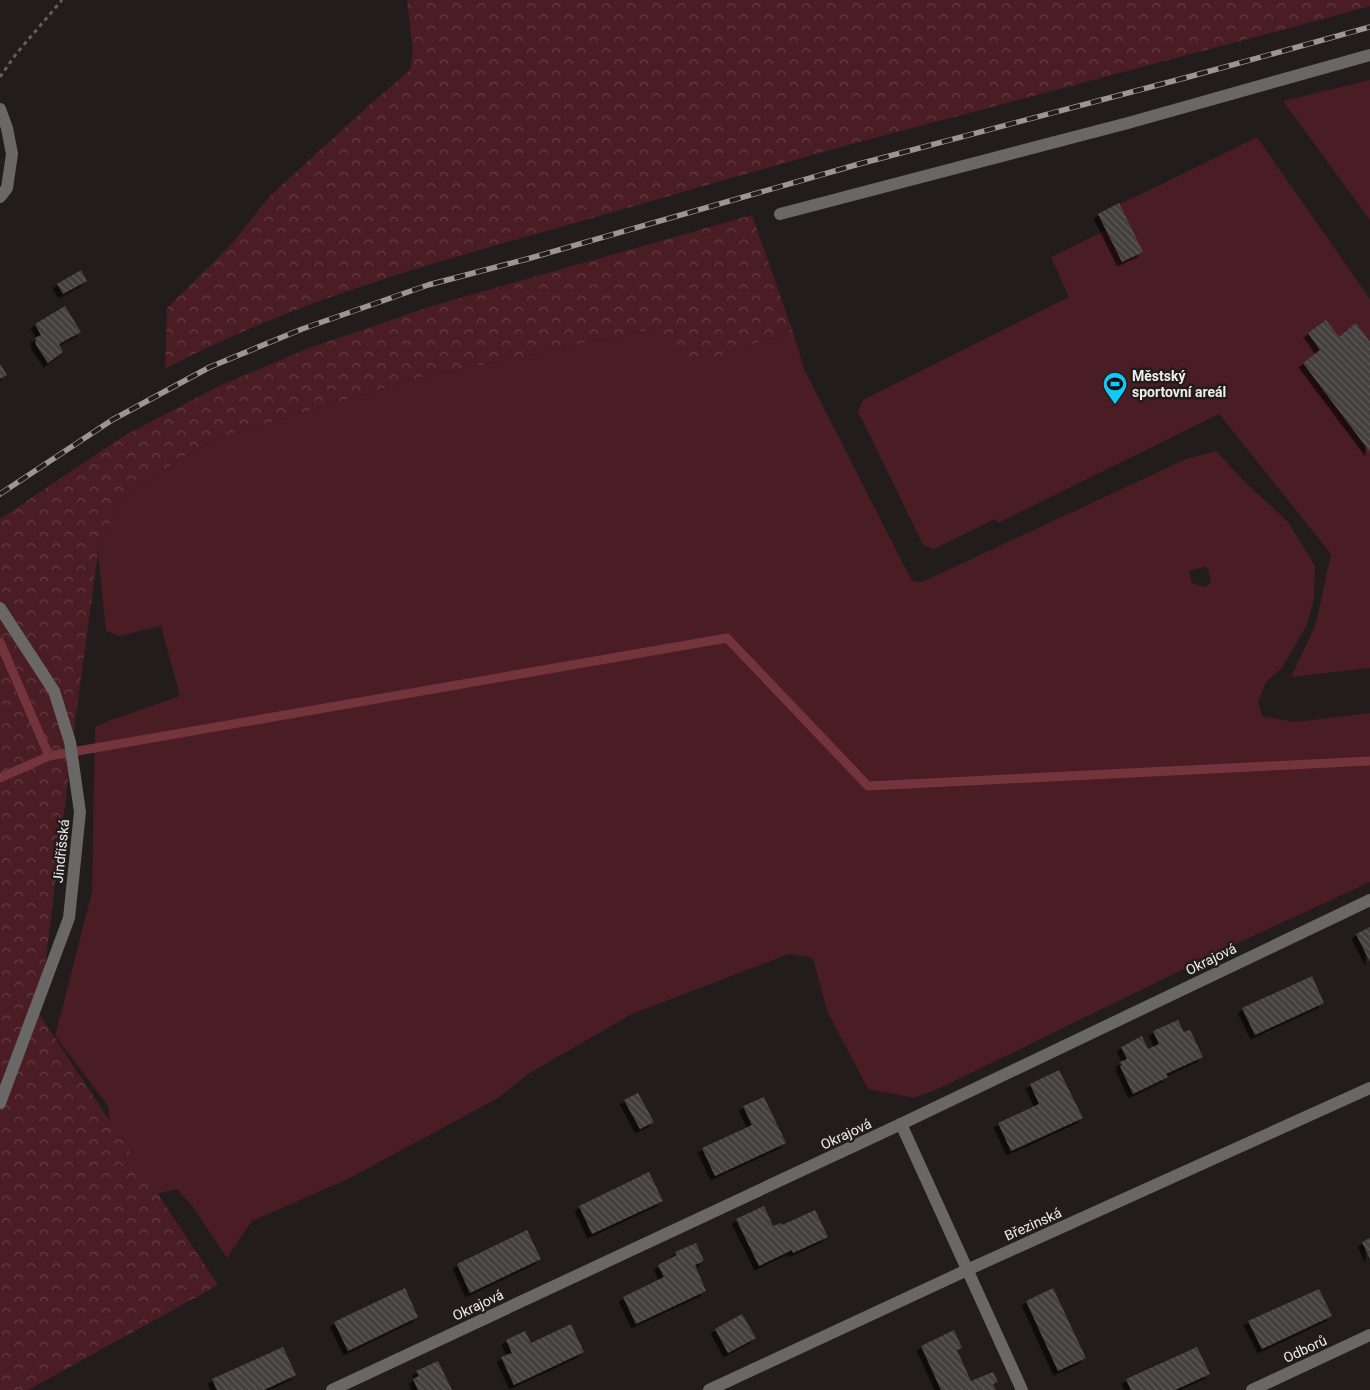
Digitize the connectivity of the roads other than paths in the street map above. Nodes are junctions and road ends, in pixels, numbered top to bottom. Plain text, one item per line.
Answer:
1 (1370, 55) edge
2 (0, 109) edge
3 (0, 197) edge
4 (780, 214) dead end
5 (0, 608) edge
6 (1370, 900) edge
7 (1370, 1088) edge
8 (0, 1103) edge
9 (901, 1124) junction
10 (967, 1270) junction
11 (1370, 1335) edge
12 (332, 1390) edge
13 (709, 1390) edge
14 (1022, 1390) edge
15 (1252, 1390) edge

1 - 4 street
2 - 3 street
5 - 8 street, Jindřišská
6 - 9 street, Okrajová
7 - 10 street, Březinská
9 - 10 street
9 - 12 street, Okrajová
10 - 13 street, Březinská
10 - 14 street
11 - 15 street, Odborů

